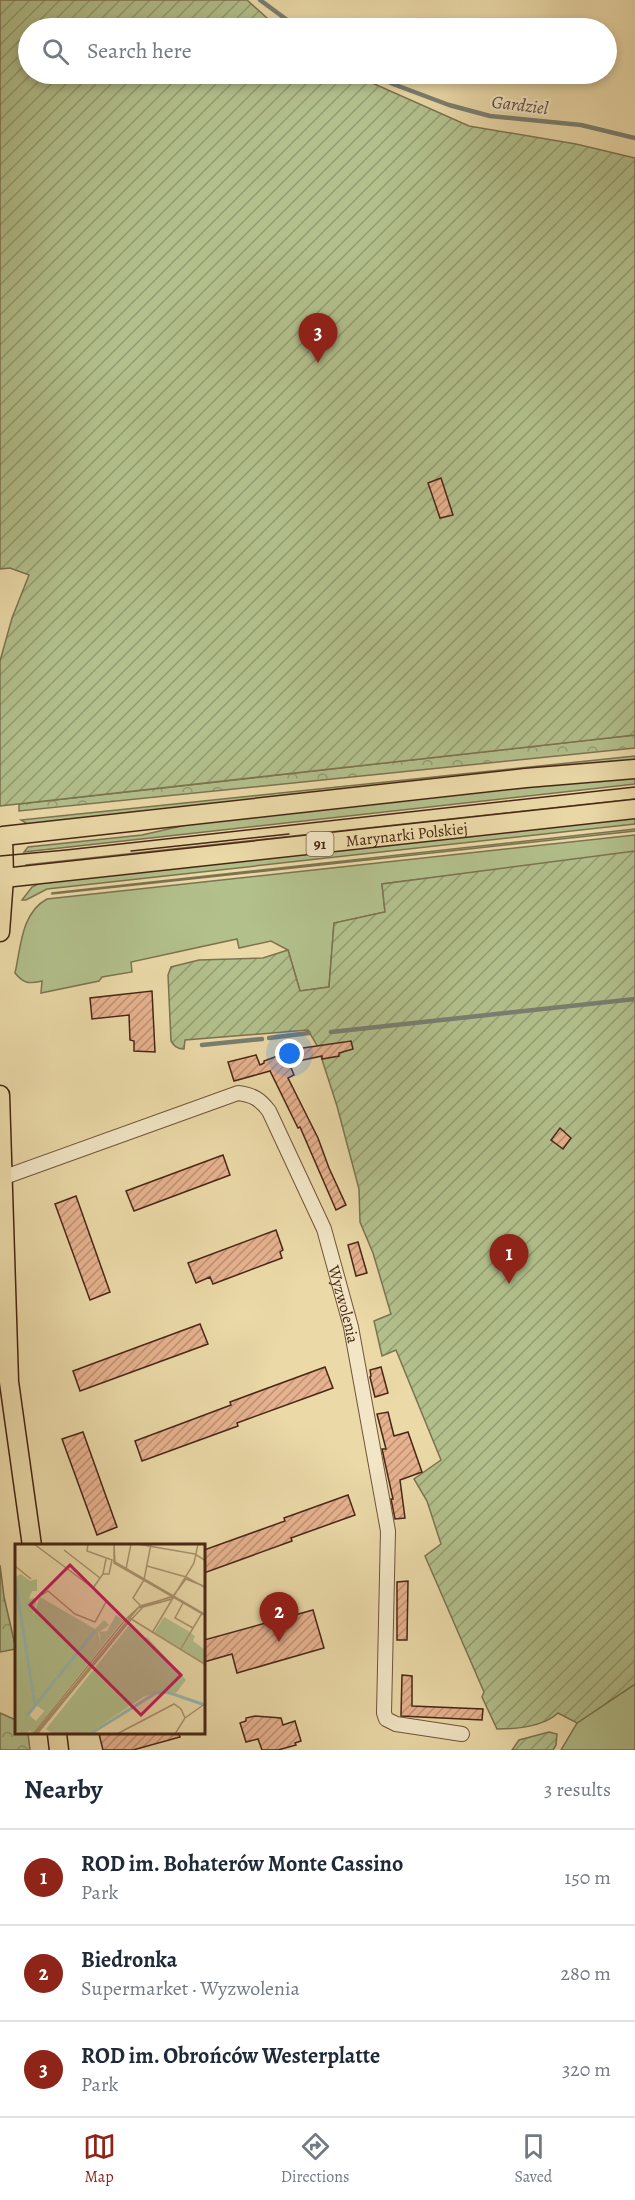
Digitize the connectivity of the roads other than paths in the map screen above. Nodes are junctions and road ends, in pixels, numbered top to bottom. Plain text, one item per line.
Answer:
1 (635, 769) edge
2 (635, 809) edge
3 (2, 836) edge
4 (2, 879) edge
5 (0, 933) edge
6 (0, 1095) edge
7 (2, 1178) junction
8 (4, 1383) edge
9 (32, 1544) edge
10 (462, 1734) dead end
11 (57, 1735) edge
12 (59, 1750) edge

1 - 3 main road
2 - 4 main road, Marynarki Polskiej / 91
3 - 4 main road
4 - 5 main road
6 - 7 main road
7 - 8 main road
7 - 10 street, Wyzwolenia
8 - 9 main road
11 - 12 main road

